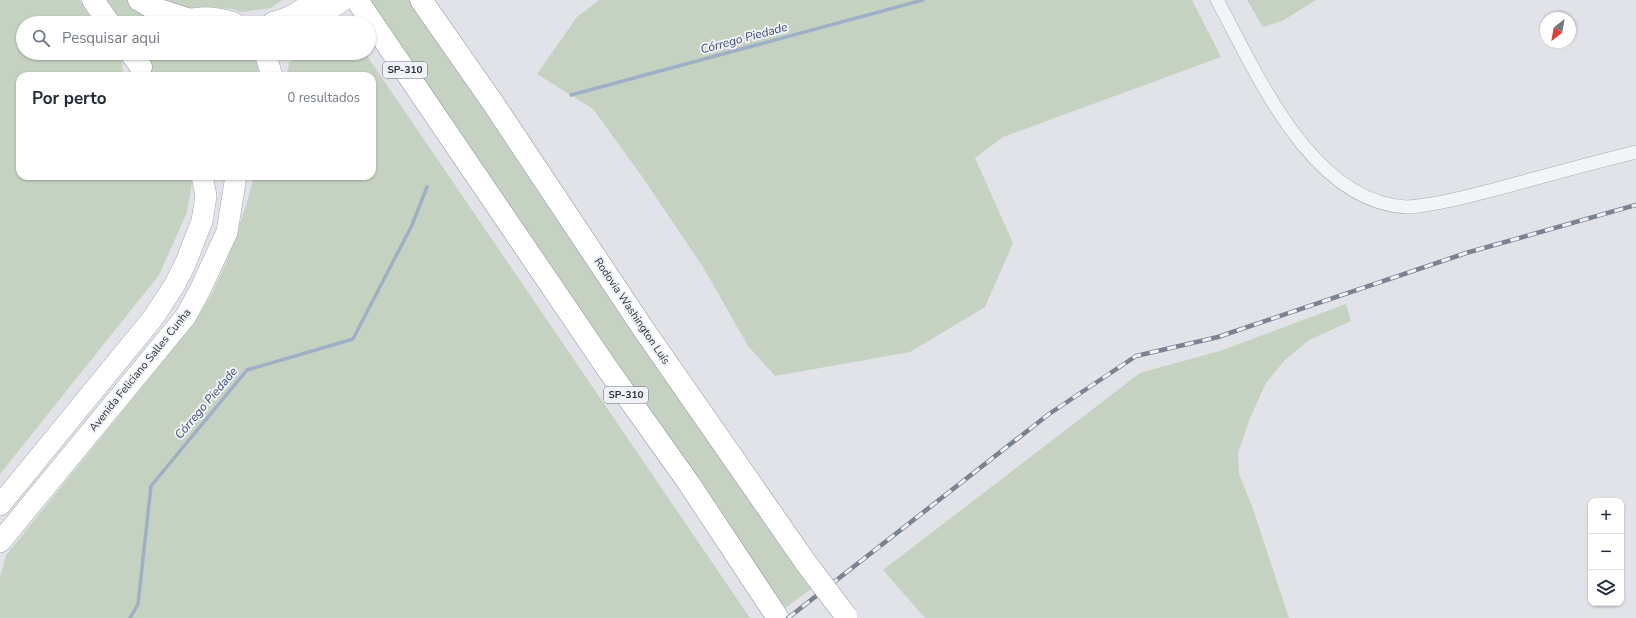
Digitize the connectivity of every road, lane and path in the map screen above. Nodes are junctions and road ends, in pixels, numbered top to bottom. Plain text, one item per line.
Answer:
1 (93, 0) edge
2 (139, 0) edge
3 (421, 0) edge
4 (1217, 0) edge
5 (344, 3) edge
6 (104, 16) edge
7 (171, 16) edge
8 (294, 16) edge
9 (321, 16) edge
10 (354, 16) edge
11 (376, 45) edge
12 (1636, 152) edge
13 (203, 180) edge
14 (235, 180) edge
15 (0, 505) edge
16 (0, 542) edge
17 (846, 617) edge
18 (778, 618) edge

1 - 6 highway
2 - 7 highway
3 - 17 highway, Rodovia Washington Luís, bridge
4 - 12 street
5 - 8 main road
5 - 9 main road
5 - 10 highway, SP-310
11 - 18 highway, SP-310
13 - 15 main road, Avenida Feliciano Salles Cunha
14 - 16 main road, Avenida Feliciano Salles Cunha

